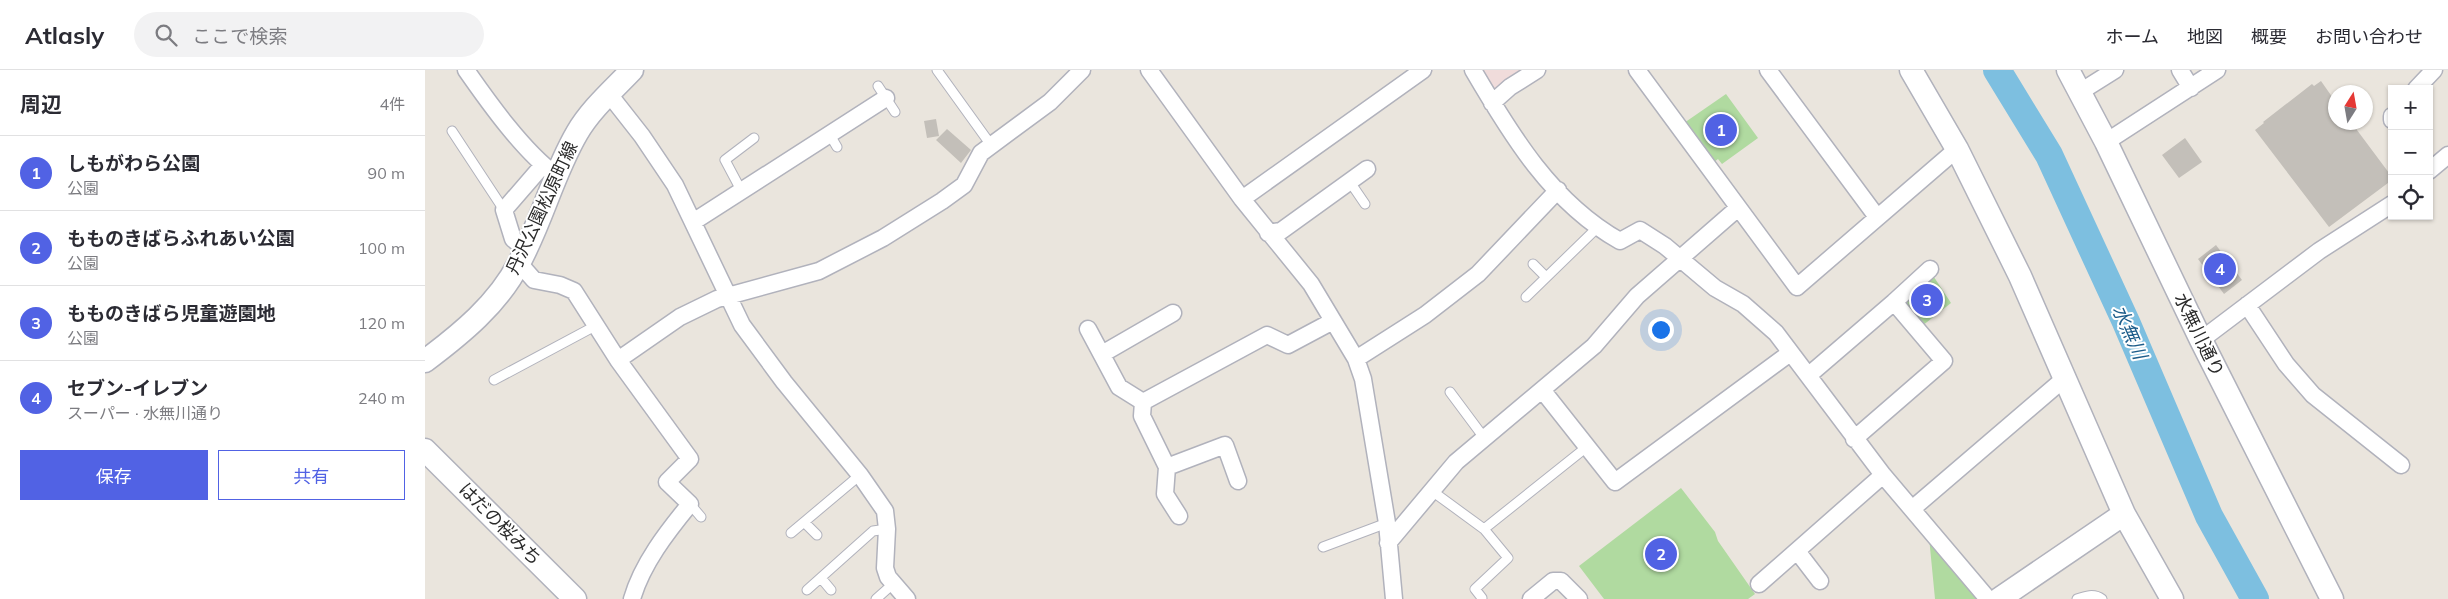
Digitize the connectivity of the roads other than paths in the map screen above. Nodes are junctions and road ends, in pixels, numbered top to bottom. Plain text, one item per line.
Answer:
1 (466, 70) edge
2 (632, 70) edge
3 (937, 70) edge
4 (1082, 70) edge
5 (1149, 70) edge
6 (1423, 70) edge
7 (1473, 70) edge
8 (1537, 70) edge
9 (1637, 70) edge
10 (1768, 70) edge
11 (1911, 70) edge
12 (2068, 70) edge
13 (2115, 70) edge
14 (2180, 70) edge
15 (2217, 70) edge
16 (2434, 70) edge
17 (2419, 85) edge
18 (2191, 88) junction
19 (2080, 92) junction
20 (609, 94) junction
21 (887, 99) dead end
22 (1492, 103) junction
23 (452, 131) dead end
24 (755, 138) dead end
25 (2106, 142) junction
26 (991, 145) junction
27 (1957, 149) junction
28 (2448, 155) edge
29 (2433, 168) edge
30 (1367, 169) dead end
31 (549, 170) junction
32 (1350, 182) junction
33 (1558, 190) junction
34 (742, 192) junction
35 (1242, 199) junction
36 (1365, 204) dead end
37 (2388, 207) edge
38 (1738, 208) junction
39 (504, 210) junction
40 (1877, 216) junction
41 (693, 222) junction
42 (1597, 228) junction
43 (1268, 233) junction
44 (522, 256) junction
45 (1680, 259) junction
46 (1533, 264) dead end
47 (1929, 269) dead end
48 (1546, 277) junction
49 (727, 297) junction
50 (1526, 297) dead end
51 (1894, 302) junction
52 (2247, 305) junction
53 (1173, 313) dead end
54 (1333, 321) junction
55 (597, 325) junction
56 (1088, 329) dead end
57 (2201, 340) junction
58 (1790, 353) junction
59 (1102, 354) junction
60 (1356, 358) junction
61 (618, 360) junction
62 (425, 362) edge
63 (1809, 375) junction
64 (2065, 378) junction
65 (494, 380) dead end
66 (1543, 391) junction
67 (1450, 392) dead end
68 (1143, 402) junction
69 (1485, 439) junction
70 (1855, 439) junction
71 (1588, 446) junction
72 (427, 454) edge
73 (2401, 465) dead end
74 (1167, 467) junction
75 (860, 475) junction
76 (1883, 475) junction
77 (1238, 481) dead end
78 (1432, 492) junction
79 (690, 504) junction
80 (1912, 510) junction
81 (2124, 514) junction
82 (1179, 516) dead end
83 (701, 517) dead end
84 (804, 522) junction
85 (1387, 523) junction
86 (887, 529) junction
87 (1484, 529) junction
88 (791, 533) dead end
89 (817, 535) dead end
90 (1388, 543) junction
91 (1323, 546) dead end
92 (1797, 551) junction
93 (821, 578) junction
94 (1820, 581) dead end
95 (894, 583) junction
96 (1759, 584) dead end
97 (807, 590) dead end
98 (831, 590) dead end
99 (1483, 598) edge
100 (575, 599) edge
101 (632, 599) edge
102 (876, 599) edge
103 (907, 599) edge
104 (1394, 599) edge
105 (1531, 599) edge
106 (1579, 599) edge
107 (1988, 599) edge
108 (1999, 599) edge
109 (2077, 599) edge
110 (2102, 599) edge
111 (2172, 599) edge
112 (2332, 599) edge

1 - 31 street
2 - 20 street, 丹沢公園松原町線
3 - 26 lane
4 - 26 street
5 - 35 street
6 - 35 street
7 - 22 street
8 - 22 street
9 - 38 street
10 - 40 street
11 - 27 street
12 - 19 street, 水無川通り
13 - 19 street
14 - 18 street
15 - 18 street
16 - 17 street
18 - 25 street
19 - 25 street, 水無川通り
20 - 31 street, 丹沢公園松原町線
20 - 41 street
21 - 34 street
22 - 33 street
23 - 39 lane
24 - 34 lane
25 - 57 street, 水無川通り
26 - 49 street
27 - 40 street
27 - 64 street
28 - 29 street
30 - 32 street
31 - 39 street
31 - 44 street, 丹沢公園松原町線
32 - 36 lane
32 - 43 street
33 - 42 street
33 - 60 street
34 - 41 street
35 - 43 street
37 - 52 street
38 - 40 street
38 - 45 street
39 - 44 street
41 - 49 street
42 - 45 street
42 - 48 lane
43 - 54 street
44 - 55 street
44 - 62 street, 丹沢公園松原町線
45 - 58 street
45 - 66 street
46 - 48 lane
47 - 51 street
48 - 50 lane
49 - 61 street
49 - 75 street
51 - 63 street
51 - 70 street
52 - 57 street
52 - 73 street
53 - 59 street
54 - 60 street
54 - 68 street
55 - 61 street
55 - 65 lane
56 - 59 street
57 - 112 street, 水無川通り
58 - 63 street
58 - 71 street
59 - 68 street
60 - 85 street
61 - 79 street
63 - 70 street
64 - 80 street
64 - 81 street
66 - 69 street
66 - 71 street
67 - 69 lane
68 - 74 street
69 - 78 street
70 - 76 street
71 - 87 lane
72 - 100 street, はだの桜みち
74 - 77 street
74 - 82 street
75 - 84 lane
75 - 86 street
76 - 80 street
76 - 92 street
78 - 87 lane
78 - 90 street
79 - 83 lane
79 - 101 street
80 - 107 street
81 - 108 street
81 - 111 street
84 - 88 lane
84 - 89 lane
85 - 90 street
85 - 91 lane
86 - 93 lane
86 - 95 street
87 - 99 lane
90 - 104 street
92 - 94 street
92 - 96 street
93 - 97 lane
93 - 98 lane
95 - 102 lane
95 - 103 street
105 - 106 street
109 - 110 lane

